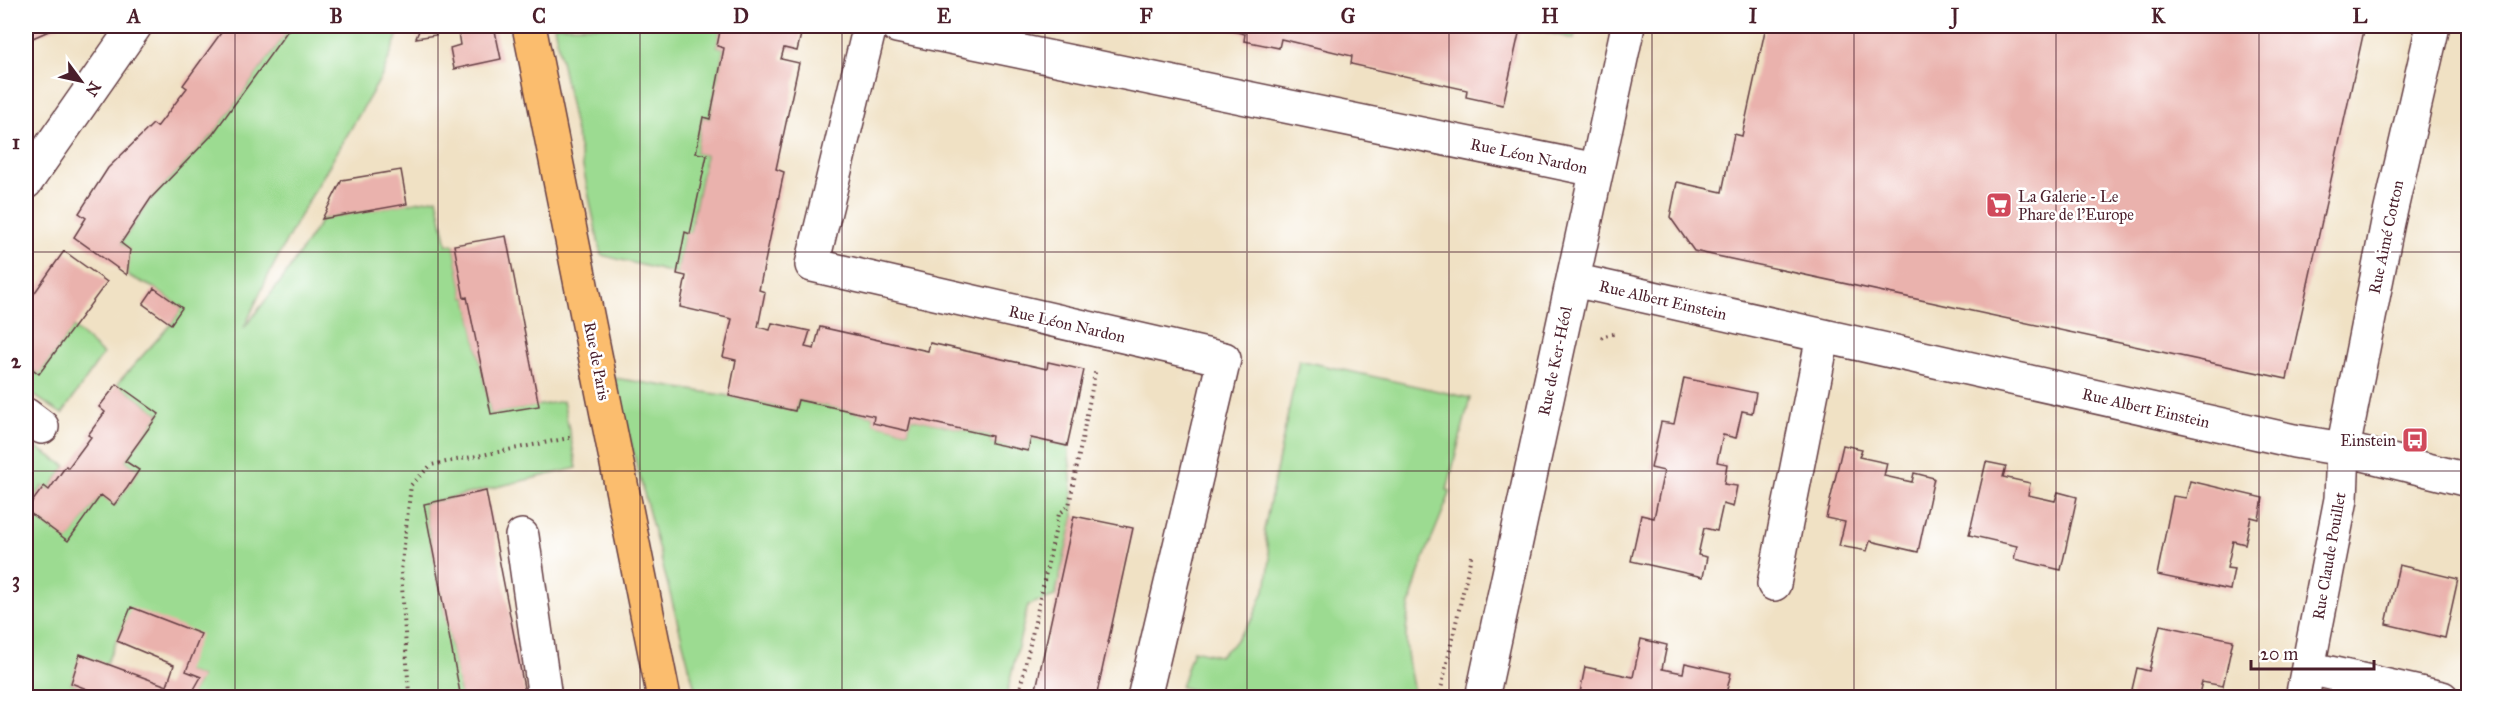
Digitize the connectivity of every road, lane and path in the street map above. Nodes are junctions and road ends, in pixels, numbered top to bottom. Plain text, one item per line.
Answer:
1 (135, 26) edge
2 (529, 26) edge
3 (870, 26) edge
4 (897, 26) edge
5 (1628, 26) edge
6 (2433, 26) edge
7 (1596, 170) junction
8 (26, 182) edge
9 (1572, 280) junction
10 (1103, 332) junction
11 (1823, 336) junction
12 (610, 430) junction
13 (2343, 450) junction
14 (2469, 480) edge
15 (522, 536) dead end
16 (1774, 584) dead end
17 (2305, 683) edge
18 (409, 694) dead end
19 (545, 698) edge
20 (664, 698) edge
21 (1018, 698) edge
22 (1144, 698) edge
23 (1482, 698) edge
24 (2442, 698) edge

1 - 8 street
2 - 12 main road, Rue de Paris
3 - 10 street, Rue Léon Nardon
4 - 7 street, Rue Léon Nardon
5 - 7 street, Rue de Ker-Héol
6 - 13 street, Rue Aimé Cotton
7 - 9 street, Rue de Ker-Héol
9 - 11 street, Rue Albert Einstein
9 - 23 street, Rue de Ker-Héol
10 - 21 path
10 - 22 street, Rue Léon Nardon
11 - 13 street, Rue Albert Einstein
11 - 16 street
12 - 18 path
12 - 20 main road, Rue de Paris
13 - 14 street, Rue Albert Einstein
13 - 17 street, Rue Claude Pouillet
15 - 19 street
17 - 24 street

